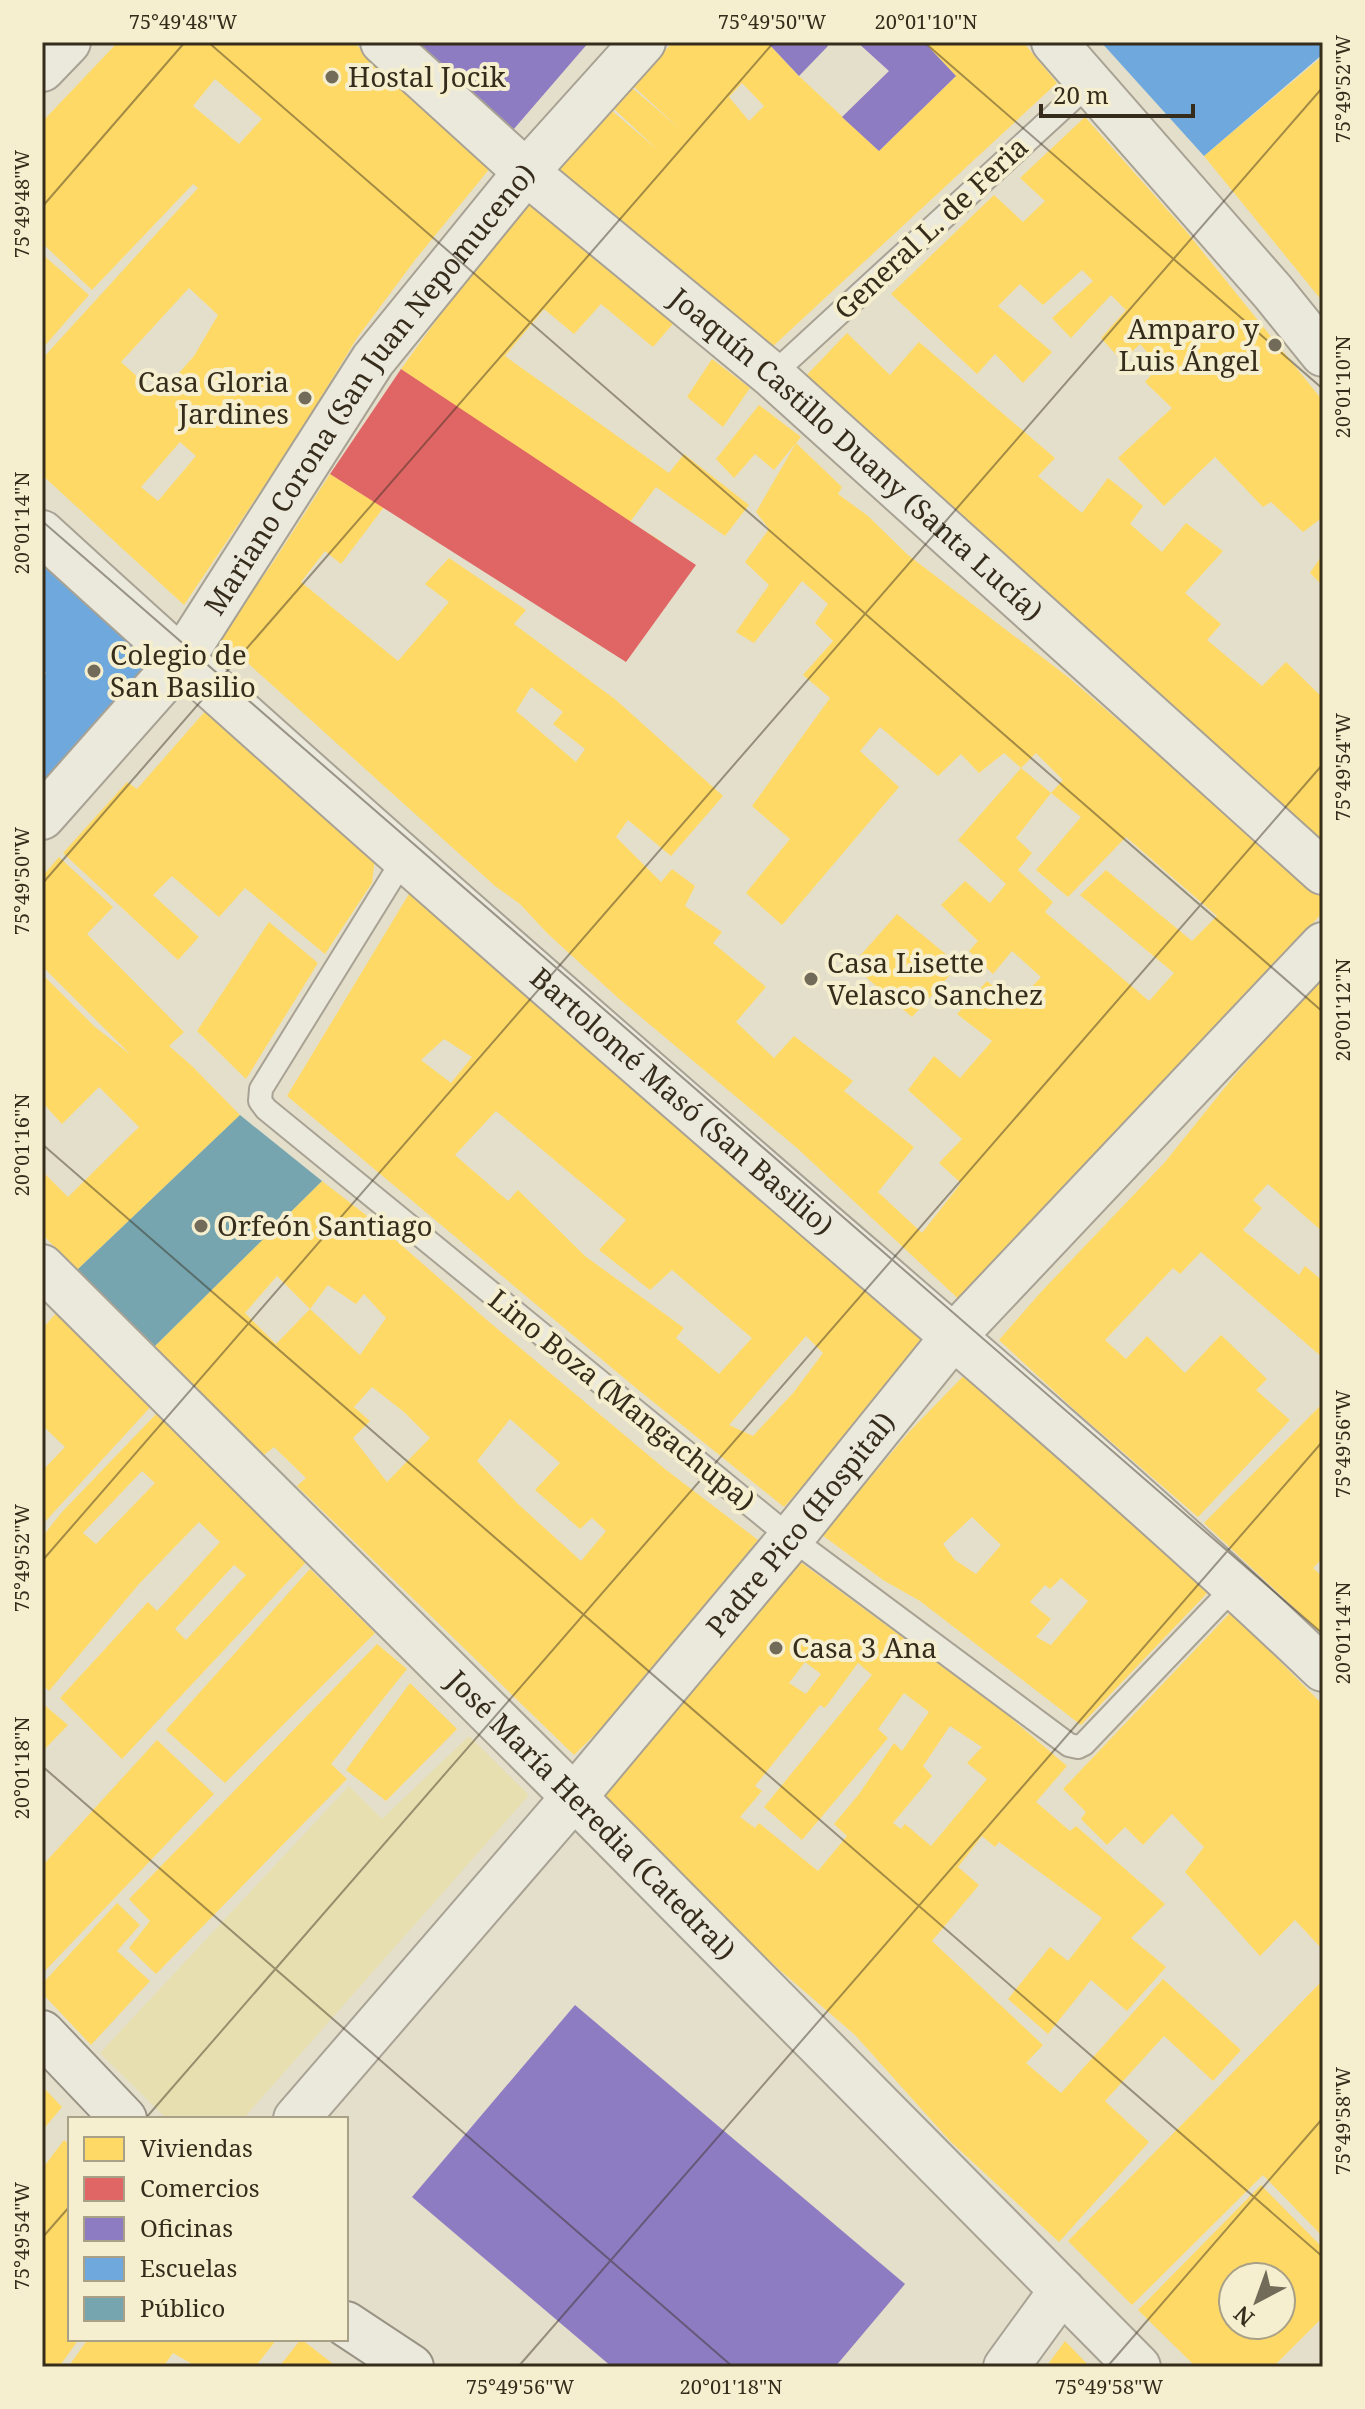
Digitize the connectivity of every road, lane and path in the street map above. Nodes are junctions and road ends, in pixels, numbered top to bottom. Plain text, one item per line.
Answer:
1 (68, 42) edge
2 (383, 42) edge
3 (643, 42) edge
4 (1054, 42) edge
5 (42, 69) edge
6 (1091, 82) junction
7 (526, 172) junction
8 (1323, 354) edge
9 (772, 375) junction
10 (42, 533) edge
11 (181, 660) junction
12 (42, 817) edge
13 (403, 860) junction
14 (1323, 872) edge
15 (1323, 945) edge
16 (42, 1267) edge
17 (953, 1337) junction
18 (791, 1538) junction
19 (1235, 1586) junction
20 (1323, 1669) edge
21 (574, 1797) junction
22 (42, 2033) edge
23 (122, 2117) edge
24 (298, 2117) edge
25 (1062, 2290) junction
26 (348, 2325) edge
27 (411, 2367) edge
28 (1006, 2367) edge
29 (1138, 2367) edge

1 - 5 street
2 - 7 street, Joaquín Castillo Duany (Santa Lucía)
3 - 7 street, Mariano Corona (San Juan Nepomuceno)
4 - 6 street
6 - 8 street
6 - 9 lane, General L. de Feria
7 - 9 street, Joaquín Castillo Duany (Santa Lucía)
7 - 11 street, Mariano Corona (San Juan Nepomuceno)
9 - 14 street, Joaquín Castillo Duany (Santa Lucía)
10 - 11 street, Bartolomé Masó (San Basilio)
11 - 12 street, Mariano Corona (San Juan Nepomuceno)
11 - 13 street, Bartolomé Masó (San Basilio)
13 - 17 street, Bartolomé Masó (San Basilio)
13 - 18 lane, Lino Boza (Mangachupa)
15 - 17 street, Padre Pico (Hospital)
16 - 21 street, José María Heredia (Catedral)
17 - 18 street, Padre Pico (Hospital)
17 - 19 street, Bartolomé Masó (San Basilio)
18 - 19 lane, Lino Boza (Mangachupa)
18 - 21 street, Padre Pico (Hospital)
19 - 20 street, Bartolomé Masó (San Basilio)
21 - 24 street, Padre Pico (Hospital)
21 - 25 street, José María Heredia (Catedral)
22 - 23 street
25 - 28 street
25 - 29 street, José María Heredia (Catedral)
26 - 27 street

